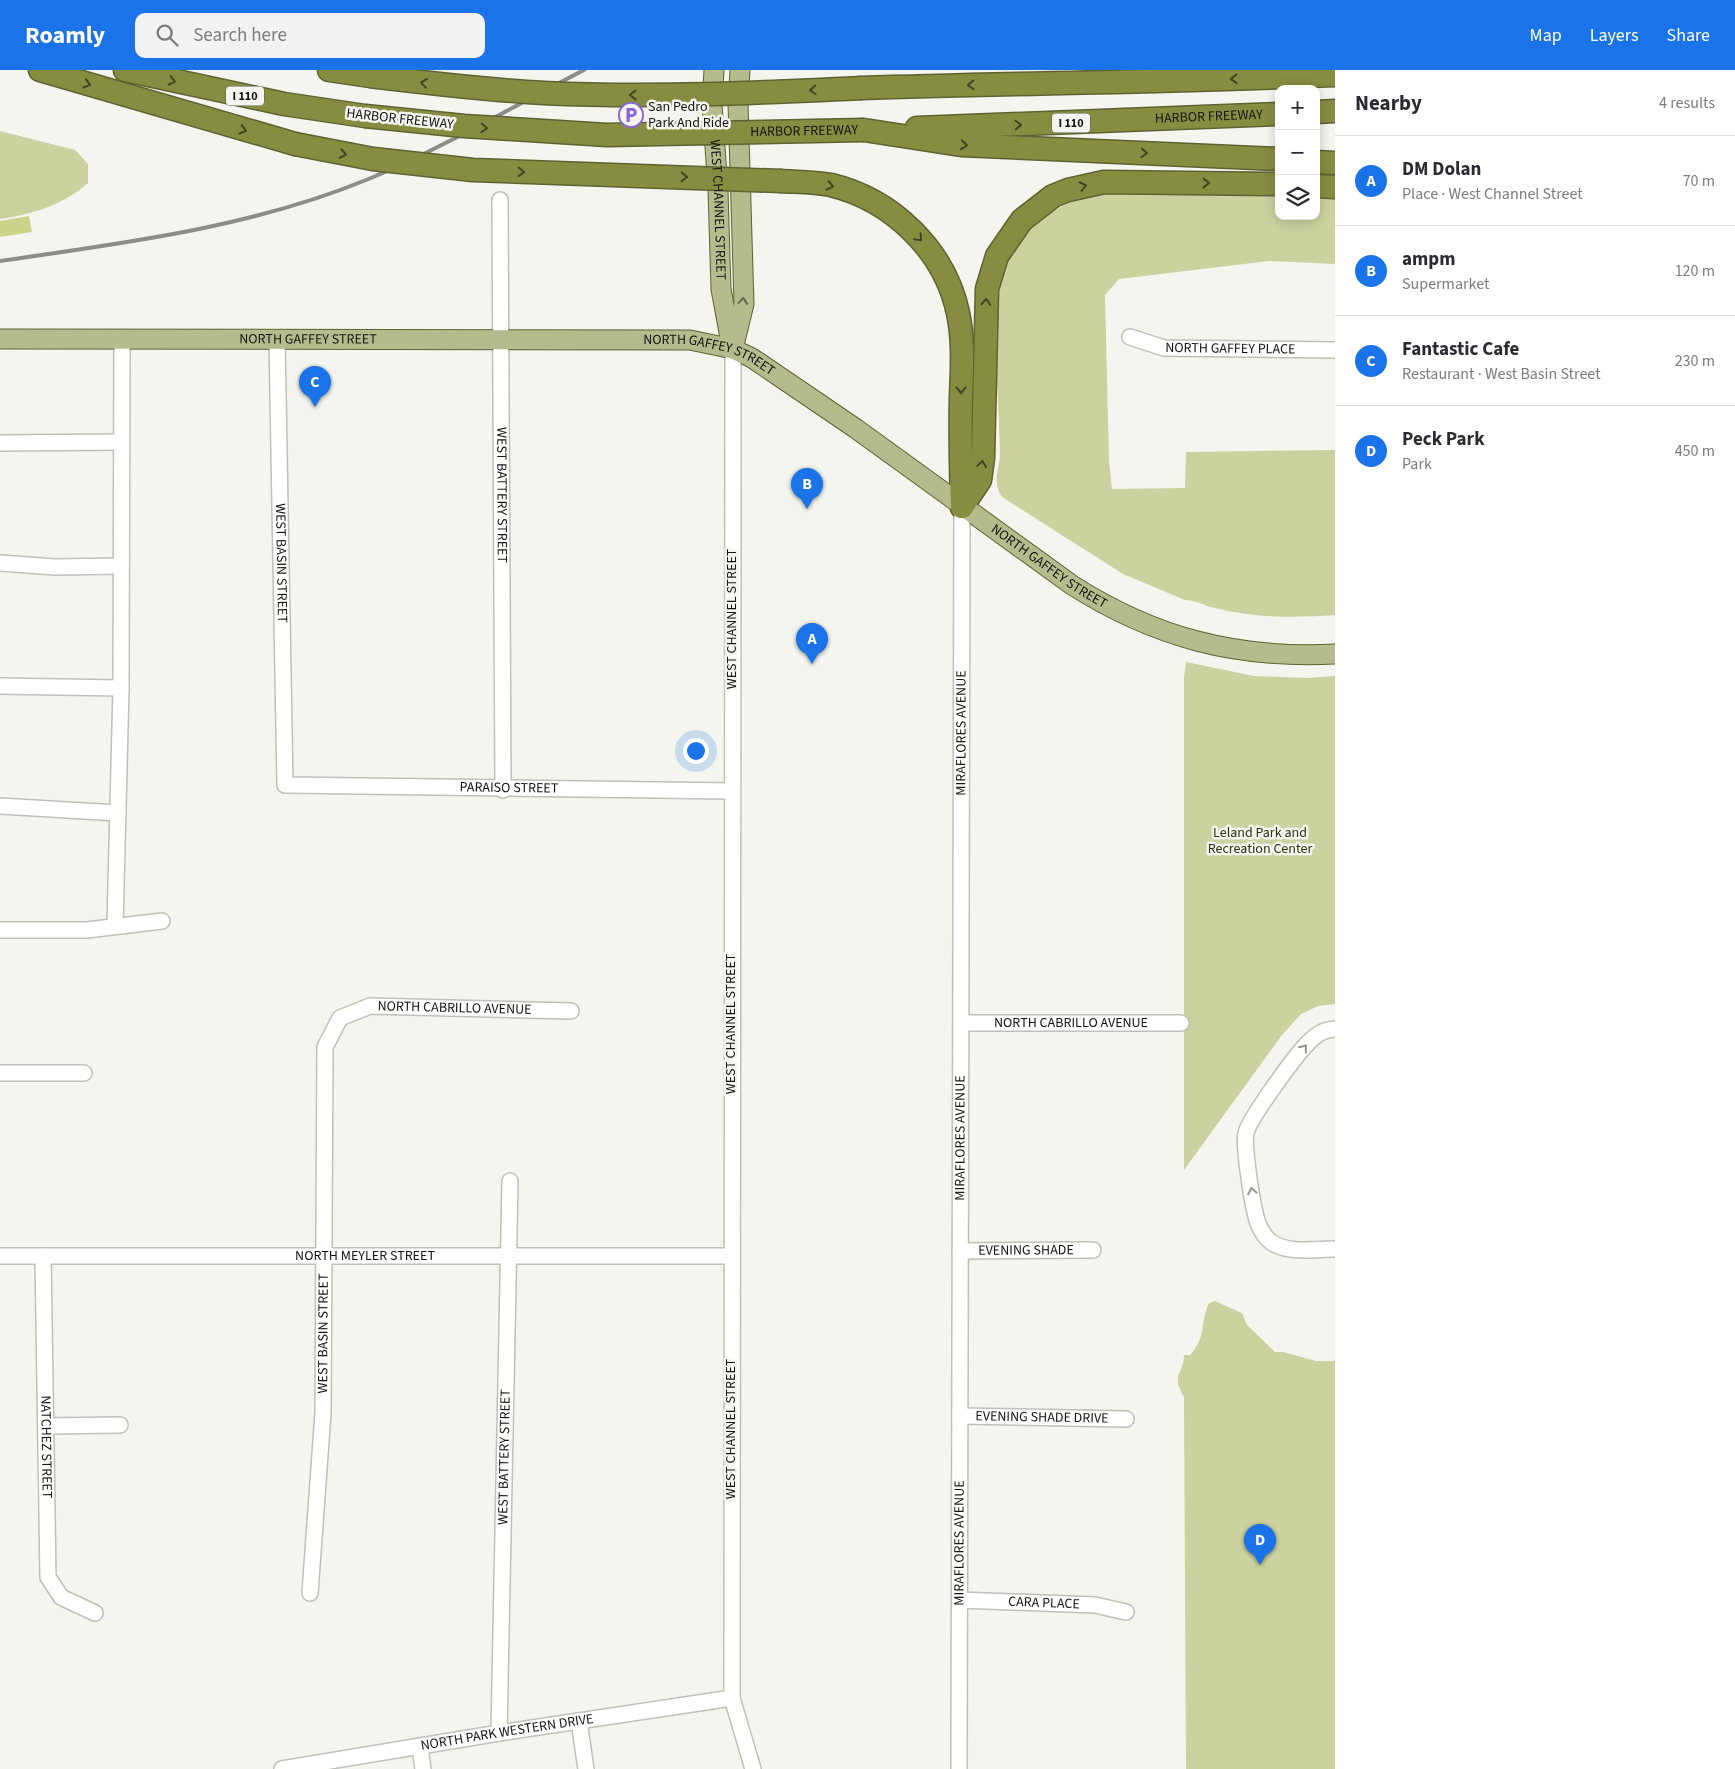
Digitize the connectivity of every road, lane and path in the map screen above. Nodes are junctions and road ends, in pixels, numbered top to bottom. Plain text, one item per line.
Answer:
1 (40, 70) edge
2 (125, 70) edge
3 (329, 70) edge
4 (443, 70) edge
5 (714, 70) edge
6 (740, 70) edge
7 (1140, 70) edge
8 (1335, 75) edge
9 (1055, 82) junction
10 (542, 93) junction
11 (1335, 111) edge
12 (1320, 112) edge
13 (1275, 114) edge
14 (864, 130) junction
15 (1275, 159) edge
16 (1320, 162) edge
17 (1335, 163) edge
18 (1275, 184) edge
19 (1320, 186) edge
20 (1335, 187) edge
21 (500, 200) dead end
22 (1130, 337) dead end
23 (0, 339) edge
24 (122, 339) junction
25 (278, 339) junction
26 (499, 341) junction
27 (733, 349) junction
28 (1335, 350) edge
29 (0, 442) edge
30 (121, 442) junction
31 (962, 507) junction
32 (0, 563) edge
33 (121, 566) junction
34 (1335, 654) edge
35 (0, 686) edge
36 (121, 688) junction
37 (285, 785) joint
38 (503, 790) junction
39 (732, 791) junction
40 (0, 806) edge
41 (118, 813) junction
42 (162, 920) dead end
43 (115, 925) junction
44 (0, 930) edge
45 (571, 1011) dead end
46 (340, 1018) joint
47 (961, 1023) junction
48 (1181, 1023) dead end
49 (1335, 1029) edge
50 (84, 1073) dead end
51 (0, 1074) edge
52 (510, 1181) dead end
53 (1335, 1249) edge
54 (1093, 1250) dead end
55 (960, 1251) junction
56 (0, 1256) edge
57 (43, 1256) junction
58 (324, 1256) junction
59 (509, 1256) junction
60 (731, 1256) junction
61 (960, 1416) junction
62 (1126, 1419) dead end
63 (120, 1425) dead end
64 (46, 1426) junction
65 (310, 1593) dead end
66 (960, 1600) junction
67 (1126, 1612) dead end
68 (95, 1613) dead end
69 (732, 1698) junction
70 (579, 1721) junction
71 (499, 1733) junction
72 (420, 1747) junction
73 (282, 1769) edge
74 (423, 1769) edge
75 (586, 1769) edge
76 (753, 1769) edge
77 (959, 1769) edge

1 -> 31 highway, bridge
2 -> 14 highway, HARBOR FREEWAY / I 110, bridge
10 -> 3 highway, bridge
4 - 10 highway, bridge
5 - 27 main road, WEST CHANNEL STREET
27 -> 6 main road, WEST CHANNEL STREET
7 - 9 highway
8 -> 9 highway
9 -> 10 highway, bridge
11 - 12 highway
14 -> 13 highway, HARBOR FREEWAY / I 110
14 -> 15 highway
16 - 17 highway
31 -> 18 highway
19 - 20 highway
21 - 26 street, WEST BATTERY STREET
22 - 28 street, NORTH GAFFEY PLACE
23 - 24 main road, NORTH GAFFEY STREET
24 - 25 main road, NORTH GAFFEY STREET
24 - 30 street
25 - 26 main road, NORTH GAFFEY STREET
25 - 37 street, WEST BASIN STREET
26 - 27 main road, NORTH GAFFEY STREET
26 - 38 street, WEST BATTERY STREET
27 - 31 main road, NORTH GAFFEY STREET
27 - 39 street, WEST CHANNEL STREET
29 - 30 street
30 - 33 street
31 - 34 main road, NORTH GAFFEY STREET
31 - 47 street, MIRAFLORES AVENUE
32 - 33 street
33 - 36 street
35 - 36 street
36 - 41 street
37 - 38 street, PARAISO STREET
38 - 39 street, PARAISO STREET
39 - 60 street, WEST CHANNEL STREET
40 - 41 street
41 - 43 street
42 - 43 street
43 - 44 street
45 - 46 street, NORTH CABRILLO AVENUE
46 - 58 street, WEST BASIN STREET
47 - 48 street, NORTH CABRILLO AVENUE
47 - 55 street, MIRAFLORES AVENUE
53 -> 49 street
50 - 51 street
52 - 59 street, WEST BATTERY STREET
54 - 55 street, EVENING SHADE
55 - 61 street, MIRAFLORES AVENUE
56 - 57 street, NORTH MEYLER STREET
57 - 58 street, NORTH MEYLER STREET
57 - 64 street, NATCHEZ STREET
58 - 59 street, NORTH MEYLER STREET
58 - 65 street, WEST BASIN STREET
59 - 60 street, NORTH MEYLER STREET
59 - 71 street, WEST BATTERY STREET
60 - 69 street, WEST CHANNEL STREET
61 - 62 street, EVENING SHADE DRIVE
61 - 66 street, MIRAFLORES AVENUE
63 - 64 street
64 - 68 street, NATCHEZ STREET
66 - 67 street, CARA PLACE
66 - 77 street, MIRAFLORES AVENUE
69 - 70 street, NORTH PARK WESTERN DRIVE
69 - 76 street, WEST CHANNEL STREET
70 - 71 street, NORTH PARK WESTERN DRIVE
70 - 75 street
71 - 72 street, NORTH PARK WESTERN DRIVE
72 - 73 street, NORTH PARK WESTERN DRIVE
72 - 74 street

